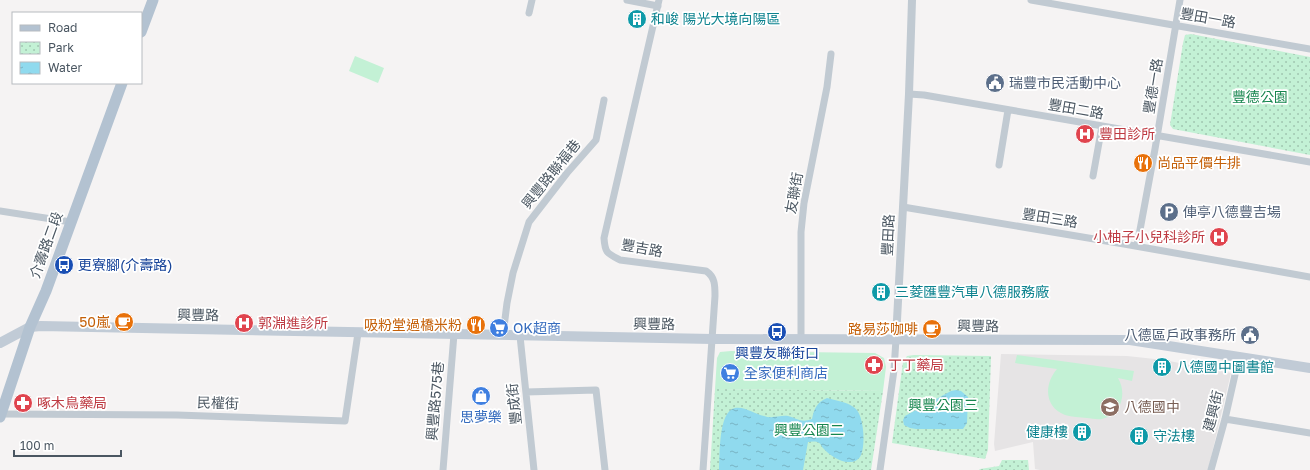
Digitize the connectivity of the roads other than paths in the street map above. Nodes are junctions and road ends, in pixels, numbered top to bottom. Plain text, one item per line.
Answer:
1 (153, 0) edge
2 (532, 0) edge
3 (627, 0) edge
4 (912, 0) edge
5 (1031, 0) edge
6 (1180, 0) edge
7 (659, 3) edge
8 (529, 13) dead end
9 (1176, 26) junction
10 (142, 29) edge
11 (1310, 49) edge
12 (831, 54) dead end
13 (122, 84) edge
14 (909, 94) junction
15 (604, 100) dead end
16 (1008, 110) junction
17 (1102, 126) junction
18 (1158, 137) junction
19 (1310, 162) edge
20 (999, 166) dead end
21 (1093, 176) dead end
22 (903, 207) junction
23 (0, 211) edge
24 (71, 222) junction
25 (1137, 246) junction
26 (1310, 276) edge
27 (30, 327) junction
28 (358, 333) junction
29 (454, 334) junction
30 (503, 335) junction
31 (520, 336) junction
32 (801, 338) junction
33 (712, 339) junction
34 (896, 339) junction
35 (0, 343) edge
36 (1239, 357) junction
37 (1310, 368) edge
38 (526, 392) junction
39 (0, 415) edge
40 (1225, 419) junction
41 (1310, 433) edge
42 (443, 470) edge
43 (534, 470) edge
44 (604, 470) edge
45 (703, 470) edge
46 (880, 470) edge
47 (1211, 470) edge

1 - 10 main road
2 - 8 street
3 - 7 street
4 - 14 street, 豐田路
5 - 9 street, 豐田一路
6 - 9 street, 豐德一路
7 - 33 street, 豐吉路
9 - 11 street, 豐田一路
9 - 18 street, 豐德一路
12 - 32 street, 友聯街
13 - 24 main road, 介壽路二段
14 - 16 street, 豐田二路
14 - 22 street, 豐田路
15 - 30 street, 興豐路聯福巷
16 - 17 street, 豐田二路
16 - 20 street
17 - 18 street, 豐田二路
17 - 21 street
18 - 19 street, 豐田二路
18 - 25 street, 豐德一路
22 - 25 street, 豐田三路
22 - 34 street, 豐田路
23 - 24 street
24 - 27 main road, 介壽路二段
25 - 26 street, 豐田三路
27 - 28 main road, 興豐路
27 - 35 main road, 興豐路
27 - 39 main road, 介壽路二段
28 - 29 main road, 興豐路
28 - 39 street, 民權街
29 - 30 main road, 興豐路
29 - 42 street, 興豐路575巷
30 - 31 main road, 興豐路
31 - 33 main road, 興豐路
31 - 38 street, 豐成街
32 - 33 main road, 興豐路
32 - 34 main road, 興豐路
33 - 45 street, 豐吉路
34 - 36 main road, 興豐路
34 - 46 street, 豐田路
36 - 37 main road, 興豐路
36 - 40 street, 建興街
38 - 43 street, 豐成街
38 - 44 street
40 - 41 street
40 - 47 street, 建興街

